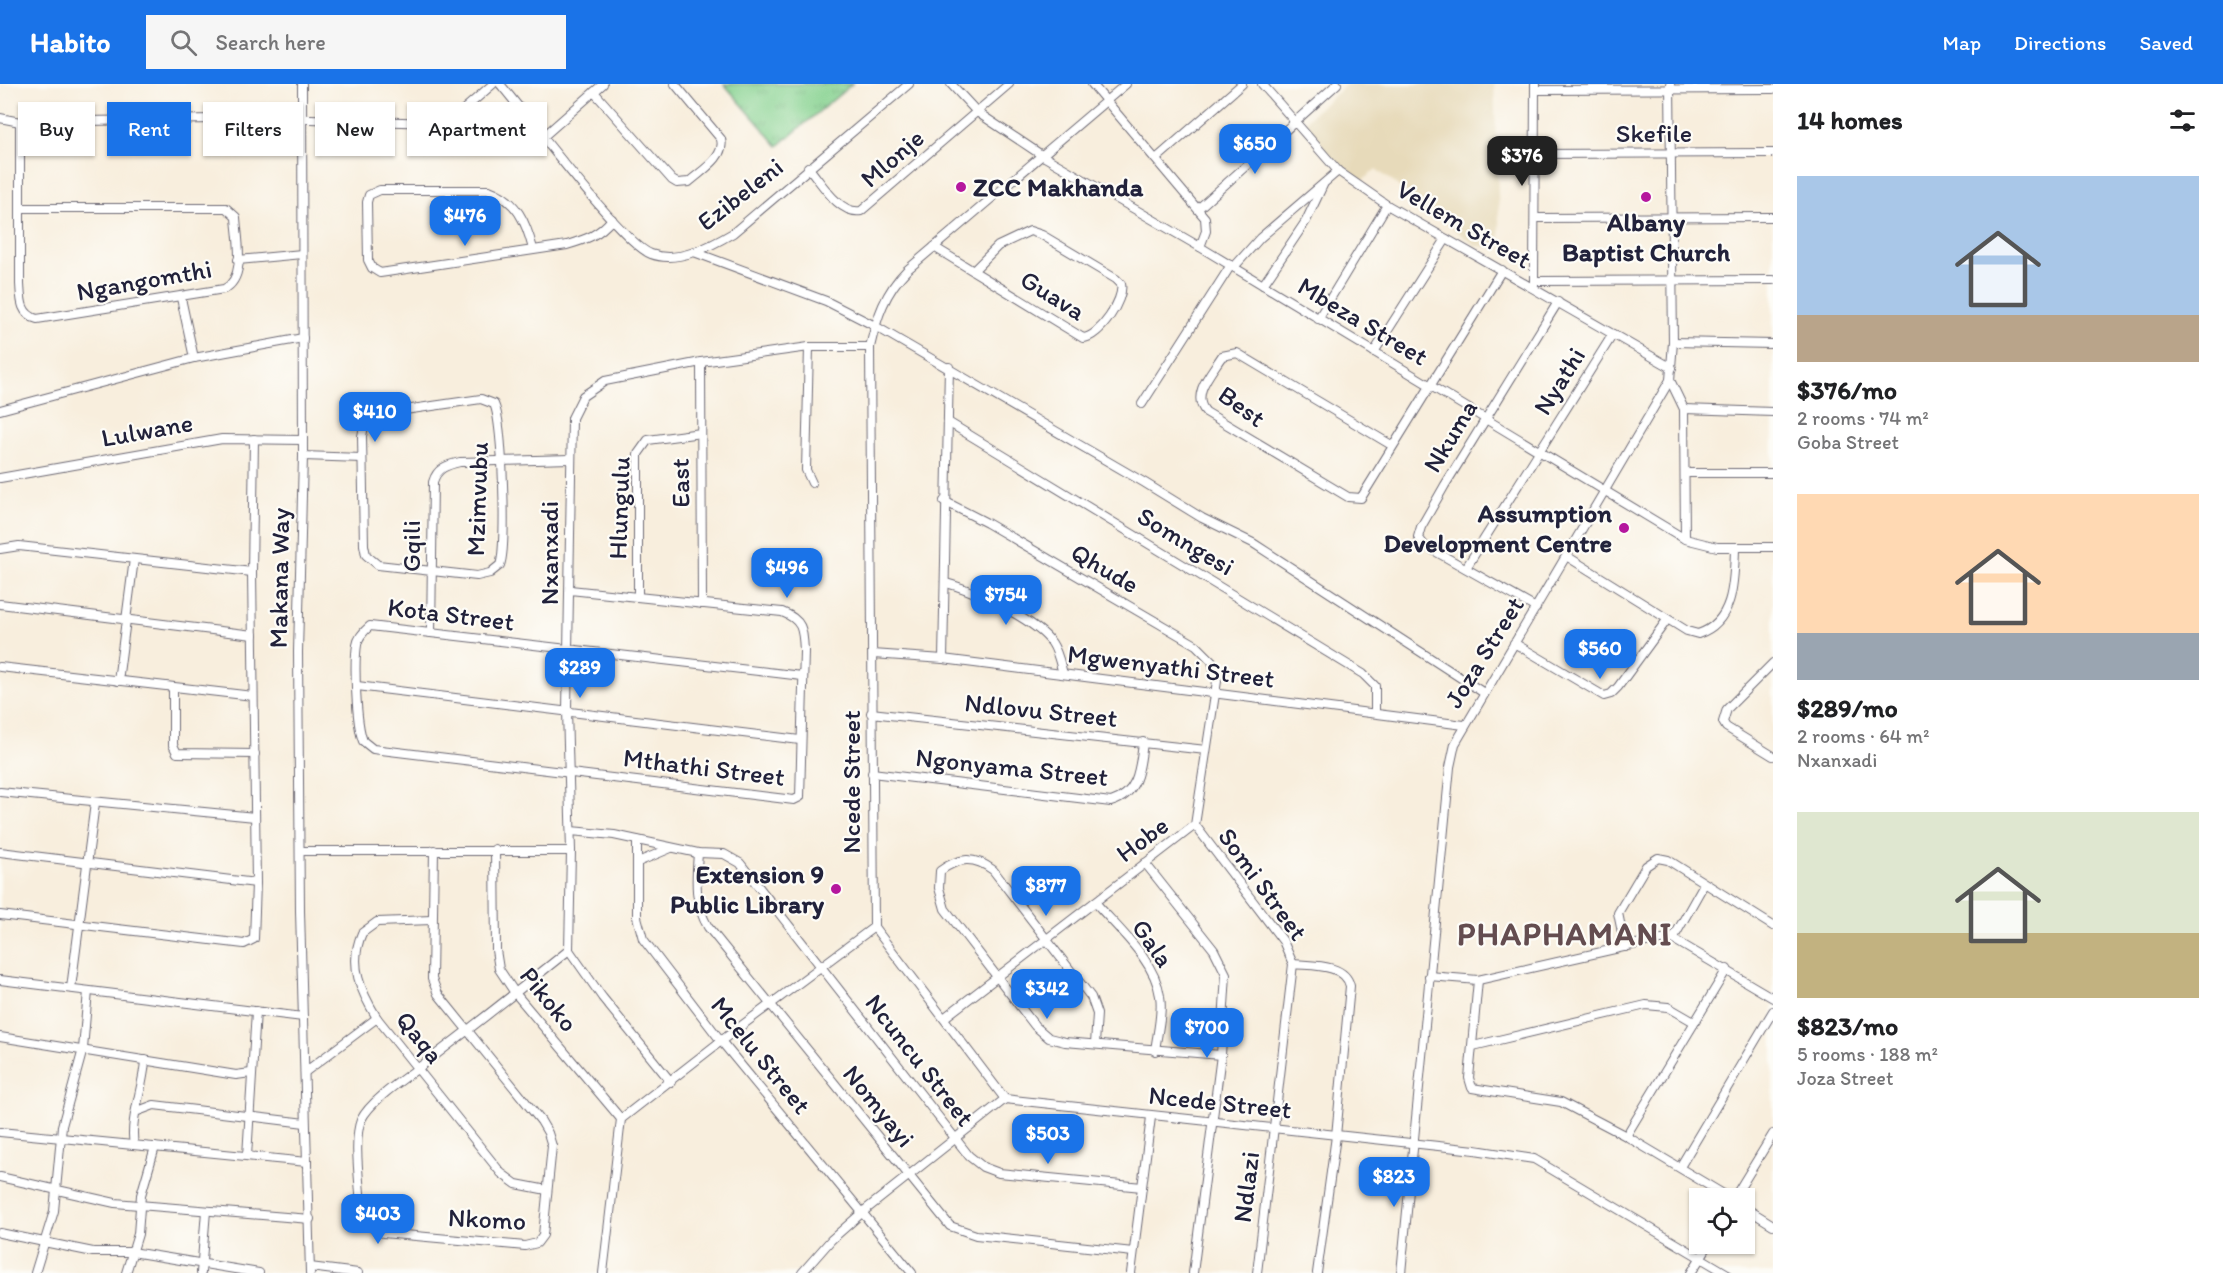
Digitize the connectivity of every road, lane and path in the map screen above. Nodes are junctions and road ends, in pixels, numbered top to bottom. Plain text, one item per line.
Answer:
1 (302, 84) edge
2 (493, 84) edge
3 (500, 84) edge
4 (603, 84) edge
5 (675, 84) edge
6 (909, 84) edge
7 (951, 84) edge
8 (1009, 84) edge
9 (1092, 84) edge
10 (1126, 84) edge
11 (1242, 84) edge
12 (1262, 84) edge
13 (1337, 84) edge
14 (1535, 87) edge
15 (1670, 87) edge
16 (1773, 89) edge
17 (594, 92) junction
18 (1106, 101) junction
19 (302, 102) edge
20 (515, 102) edge
21 (977, 112) junction
22 (0, 118) edge
23 (303, 118) edge
24 (203, 119) edge
25 (95, 121) edge
26 (18, 122) edge
27 (1294, 123) junction
28 (547, 133) edge
29 (547, 140) edge
30 (1773, 153) edge
31 (1535, 154) junction
32 (1672, 154) junction
33 (20, 156) edge
34 (302, 156) edge
35 (1043, 156) junction
36 (1156, 159) junction
37 (808, 167) junction
38 (1338, 171) junction
39 (1323, 185) junction
40 (1387, 205) junction
41 (21, 208) junction
42 (1199, 208) junction
43 (1673, 217) junction
44 (1773, 217) edge
45 (1534, 218) junction
46 (612, 219) junction
47 (1446, 239) junction
48 (934, 247) junction
49 (1200, 247) junction
50 (533, 249) junction
51 (694, 252) junction
52 (302, 254) junction
53 (238, 260) junction
54 (1232, 266) junction
55 (974, 270) junction
56 (1502, 270) junction
57 (1773, 280) edge
58 (1673, 281) junction
59 (1263, 285) junction
60 (1534, 285) junction
61 (181, 298) junction
62 (1558, 303) junction
63 (1318, 319) junction
64 (875, 326) junction
65 (1613, 334) junction
66 (303, 338) junction
67 (1673, 342) junction
68 (1773, 344) edge
69 (808, 347) junction
70 (870, 347) junction
71 (1374, 352) junction
72 (194, 358) junction
73 (701, 362) junction
74 (949, 367) junction
75 (1672, 369) junction
76 (1670, 380) junction
77 (1430, 386) junction
78 (1142, 405) dead end
79 (1684, 409) junction
80 (0, 410) edge
81 (1773, 412) edge
82 (1486, 418) junction
83 (948, 422) junction
84 (701, 433) junction
85 (254, 439) junction
86 (303, 440) junction
87 (1393, 446) junction
88 (1541, 450) junction
89 (303, 456) junction
90 (362, 458) junction
91 (570, 459) junction
92 (503, 460) junction
93 (1685, 473) junction
94 (1773, 473) edge
95 (0, 478) edge
96 (812, 483) dead end
97 (1607, 491) junction
98 (944, 501) junction
99 (1685, 538) junction
100 (1, 546) edge
101 (1773, 547) edge
102 (1735, 548) junction
103 (1568, 557) junction
104 (134, 559) junction
105 (1466, 568) junction
106 (432, 570) junction
107 (252, 572) junction
108 (946, 583) junction
109 (570, 590) junction
110 (638, 597) junction
111 (0, 604) edge
112 (702, 604) junction
113 (1536, 608) junction
114 (126, 620) junction
115 (1667, 620) junction
116 (431, 633) junction
117 (253, 635) junction
118 (1514, 643) junction
119 (569, 649) junction
120 (873, 654) junction
121 (942, 658) junction
122 (1773, 663) edge
123 (0, 667) edge
124 (1063, 674) junction
125 (802, 676) junction
126 (118, 681) junction
127 (357, 686) junction
128 (173, 688) junction
129 (1215, 692) junction
130 (1484, 693) junction
131 (253, 696) junction
132 (567, 710) junction
133 (1376, 712) junction
134 (871, 713) junction
135 (1464, 725) junction
136 (800, 740) junction
137 (1143, 742) junction
138 (373, 749) joint
139 (1206, 750) junction
140 (255, 754) junction
141 (1773, 756) edge
142 (568, 772) junction
143 (872, 773) junction
144 (0, 792) edge
145 (95, 803) junction
146 (255, 817) junction
147 (1195, 825) junction
148 (571, 831) junction
149 (637, 840) junction
150 (671, 848) junction
151 (495, 849) junction
152 (434, 850) junction
153 (300, 851) junction
154 (571, 851) junction
155 (0, 852) edge
156 (698, 853) junction
157 (638, 862) junction
158 (87, 863) junction
159 (1145, 863) junction
160 (256, 883) junction
161 (1704, 884) junction
162 (1095, 902) junction
163 (0, 915) edge
164 (432, 920) junction
165 (80, 926) junction
166 (1773, 926) edge
167 (874, 927) junction
168 (1673, 939) junction
169 (1047, 940) junction
170 (1625, 948) junction
171 (569, 950) junction
172 (1293, 964) junction
173 (820, 968) junction
174 (1727, 969) junction
175 (1429, 976) junction
176 (998, 977) junction
177 (0, 980) edge
178 (1478, 980) junction
179 (71, 988) junction
180 (88, 991) junction
181 (515, 993) junction
182 (1773, 998) edge
183 (769, 1005) junction
184 (256, 1011) junction
185 (1773, 1011) edge
186 (303, 1017) junction
187 (377, 1018) junction
188 (944, 1018) junction
189 (1694, 1022) junction
190 (468, 1030) junction
191 (0, 1036) edge
192 (721, 1041) junction
193 (1095, 1044) junction
194 (1473, 1046) junction
195 (83, 1049) junction
196 (1155, 1051) junction
197 (1221, 1055) junction
198 (145, 1060) junction
199 (419, 1068) junction
200 (305, 1072) junction
201 (251, 1073) junction
202 (670, 1082) junction
203 (1005, 1099) junction
204 (138, 1111) junction
205 (1151, 1117) junction
206 (249, 1118) junction
207 (621, 1119) junction
208 (305, 1123) junction
209 (1212, 1123) junction
210 (1274, 1129) junction
211 (0, 1132) edge
212 (1773, 1134) edge
213 (1336, 1136) junction
214 (1626, 1136) junction
215 (61, 1138) junction
216 (956, 1138) junction
217 (134, 1144) junction
218 (1414, 1145) junction
219 (155, 1147) junction
220 (248, 1156) junction
221 (307, 1162) junction
222 (1680, 1167) junction
223 (908, 1176) junction
224 (0, 1177) edge
225 (1142, 1187) junction
226 (1715, 1188) edge
227 (1738, 1188) edge
228 (547, 1190) junction
229 (58, 1191) junction
230 (141, 1206) junction
231 (206, 1211) junction
232 (864, 1211) junction
233 (1755, 1214) edge
234 (310, 1219) junction
235 (1773, 1225) edge
236 (0, 1233) edge
237 (43, 1242) junction
238 (132, 1252) junction
239 (1133, 1252) junction
240 (1703, 1254) edge
241 (1701, 1258) junction
242 (201, 1263) junction
243 (310, 1270) edge
244 (907, 1271) edge
245 (35, 1273) edge
246 (126, 1273) edge
247 (201, 1273) edge
248 (259, 1273) edge
249 (358, 1273) edge
250 (603, 1273) edge
251 (802, 1273) edge
252 (1131, 1273) edge
253 (1193, 1273) edge
254 (1257, 1273) edge
255 (1317, 1273) edge
256 (1401, 1273) edge
257 (1691, 1273) edge
258 (1726, 1273) edge

1 - 19 street, Makana Way
2 - 23 street
3 - 20 street, Ezibeleni
4 - 17 street
5 - 17 street
6 - 37 street, Ezibeleni
7 - 21 street, Mbeza Street
8 - 21 street
9 - 18 street
10 - 18 street, Ncede Street
11 - 36 street
12 - 27 street, Vellem Street
13 - 27 street
14 - 15 street
14 - 31 street
15 - 16 street
15 - 32 street, Joza Street
17 - 28 street
18 - 35 street, Ncede Street
18 - 36 street
21 - 35 street, Mbeza Street
21 - 37 street, Mlonje
22 - 26 street
24 - 25 street
27 - 38 street, Vellem Street
27 - 42 street
29 - 46 street, Ezibeleni
30 - 32 street, Skefile
31 - 32 street, Skefile
31 - 45 street
32 - 43 street, Joza Street
33 - 41 street, Ngangomthi
34 - 52 street, Makana Way
35 - 48 street, Ncede Street
35 - 49 street, Mbeza Street
36 - 42 street
37 - 51 street, Ezibeleni
38 - 39 street
38 - 40 street, Vellem Street
39 - 54 street
39 - 59 street
40 - 47 street, Vellem Street
40 - 63 street
41 - 53 street, Ngangomthi
41 - 61 street, Ngangomthi
42 - 49 street
43 - 44 street
43 - 45 street
43 - 58 street, Joza Street
45 - 60 street
46 - 50 street
46 - 51 street, Ezibeleni
47 - 56 street, Vellem Street
47 - 71 street
48 - 55 street, Guava
48 - 64 street, Ncede Street
49 - 54 street, Mbeza Street
50 - 50 street
51 - 64 street
52 - 53 street
52 - 66 street, Makana Way
53 - 61 street, Ngangomthi
54 - 59 street, Mbeza Street
54 - 78 street
55 - 55 street, Guava
56 - 60 street, Vellem Street
56 - 77 street, Best
57 - 58 street
58 - 60 street
58 - 67 street, Joza Street
59 - 63 street, Mbeza Street
60 - 62 street, Vellem Street
61 - 72 street
62 - 65 street, Vellem Street
62 - 82 street, Nkuma
63 - 71 street, Mbeza Street
64 - 70 street, Ncede Street
64 - 74 street
65 - 75 street, Vellem Street
65 - 88 street, Nyathi
66 - 72 street
66 - 86 street, Makana Way
67 - 68 street
67 - 75 street, Joza Street
69 - 70 street, Nxanxadi
69 - 73 street, Nxanxadi
69 - 96 street
70 - 120 street, Ncede Street
71 - 77 street, Mbeza Street
72 - 80 street
73 - 84 street, East
73 - 91 street, Nxanxadi
74 - 83 street
74 - 130 street
75 - 76 street, Joza Street
76 - 79 street
76 - 97 street, Joza Street
77 - 82 street, Mbeza Street
77 - 87 street, Best
79 - 81 street
79 - 93 street
82 - 88 street, Mbeza Street
82 - 105 street, Nkuma
83 - 98 street
83 - 133 street, Somngesi
84 - 110 street, Hlungulu
84 - 112 street, East
85 - 86 street, Lulwane
85 - 95 street, Lulwane
85 - 107 street
86 - 89 street, Makana Way
87 - 87 street, Best
88 - 97 street, Mbeza Street
88 - 105 street, Nyathi
89 - 90 street
89 - 153 street, Makana Way
90 - 92 street, Mzimvubu
90 - 106 street, Mzimvubu
91 - 92 street
91 - 109 street, Nxanxadi
92 - 106 street, Gqili
92 - 106 street, Mzimvubu
93 - 94 street
93 - 99 street
97 - 99 street, Mbeza Street
97 - 103 street, Joza Street
98 - 108 street
98 - 129 street, Qhude
99 - 102 street, Mbeza Street
100 - 104 street
101 - 102 street, Mbeza Street
102 - 115 street
103 - 113 street, Joza Street
103 - 115 street
104 - 107 street
104 - 114 street
105 - 113 street, Nkuma
106 - 116 street, Gqili
107 - 117 street
108 - 121 street
108 - 124 street
109 - 110 street, Mthathi Street
109 - 119 street, Nxanxadi
110 - 112 street, Mthathi Street
111 - 114 street
112 - 125 street, Mthathi Street
113 - 118 street, Joza Street
114 - 117 street
114 - 126 street
115 - 118 street
116 - 119 street, Kota Street
116 - 127 street, Kota Street
117 - 131 street
118 - 130 street, Joza Street
119 - 125 street, Kota Street
119 - 132 street, Nxanxadi
120 - 121 street, Mgwenyathi Street
120 - 134 street, Ncede Street
121 - 124 street, Mgwenyathi Street
122 - 141 street
123 - 126 street
124 - 129 street, Mgwenyathi Street
125 - 136 street, Mthathi Street
126 - 128 street
127 - 132 street
127 - 138 street, Kota Street
128 - 131 street
128 - 140 street
129 - 133 street, Mgwenyathi Street
129 - 139 street, Somi Street
130 - 135 street, Joza Street
131 - 140 street
132 - 136 street
132 - 142 street, Nxanxadi
133 - 135 street, Mgwenyathi Street
134 - 137 street, Ndlovu Street
134 - 143 street, Ncede Street
135 - 175 street, Joza Street
136 - 142 street, Mthathi Street
137 - 139 street, Ndlovu Street
137 - 143 street, Ngonyama Street
138 - 142 street, Mthathi Street
139 - 147 street, Somi Street
140 - 146 street
142 - 148 street, Nxanxadi
143 - 167 street, Ncede Street
144 - 145 street
145 - 146 street
145 - 158 street
146 - 160 street
147 - 159 street, Hobe
147 - 172 street, Somi Street
148 - 149 street
148 - 154 street, Nxanxadi
149 - 150 street
149 - 157 street, Mcelu Street
150 - 156 street
150 - 157 street
151 - 152 street
151 - 154 street
151 - 181 street, Pikoko
152 - 153 street
152 - 164 street
153 - 186 street, Makana Way
154 - 171 street, Nxanxadi
155 - 158 street
156 - 173 street, Ncuncu Street
156 - 183 street, Nomyayi
157 - 192 street, Mcelu Street
158 - 160 street
158 - 165 street
159 - 162 street, Hobe
159 - 197 street
160 - 165 street
161 - 166 street
161 - 168 street
161 - 170 street
162 - 169 street, Hobe
162 - 196 street, Gala
163 - 165 street
164 - 187 street, Qaqa
164 - 190 street
165 - 179 street
167 - 173 street
167 - 188 street
168 - 170 street
168 - 174 street
169 - 176 street, Hobe
169 - 176 street
169 - 193 street
170 - 178 street
171 - 181 street, Nkomo
171 - 202 street
172 - 210 street, Ndlazi
172 - 213 street, Somi Street
173 - 183 street
173 - 216 street, Ncuncu Street
174 - 182 street
174 - 189 street
175 - 178 street
175 - 218 street, Joza Street
176 - 188 street, Hobe
176 - 193 street
177 - 179 street
178 - 194 street
179 - 180 street
180 - 184 street
180 - 195 street
181 - 190 street, Nkomo
181 - 207 street, Pikoko
183 - 192 street
183 - 223 street, Nomyayi
184 - 186 street
184 - 201 street
185 - 222 street
186 - 200 street, Makana Way
187 - 199 street, Qaqa
187 - 200 street
188 - 203 street
189 - 194 street
189 - 214 street
190 - 199 street, Nkomo
190 - 228 street, Nkomo
191 - 195 street
192 - 202 street
192 - 232 street, Mcelu Street
193 - 196 street
194 - 214 street
195 - 198 street
195 - 215 street
196 - 197 street
197 - 209 street
198 - 201 street
198 - 204 street
199 - 228 street, Qaqa
199 - 228 street, Nkomo
200 - 208 street, Makana Way
201 - 206 street
202 - 207 street
203 - 205 street, Ncede Street
203 - 216 street
204 - 206 street
204 - 217 street
205 - 209 street, Ncede Street
205 - 225 street
206 - 208 street
206 - 220 street
207 - 250 street
208 - 221 street, Makana Way
209 - 210 street, Ncede Street
209 - 253 street
210 - 213 street, Ncede Street
210 - 254 street, Ndlazi
211 - 215 street
212 - 227 street
213 - 218 street, Ncede Street
213 - 255 street, Somi Street
214 - 222 street
215 - 217 street
215 - 229 street
216 - 223 street
216 - 225 street, Ncuncu Street
217 - 219 street
218 - 241 street, Ncede Street
218 - 256 street, Joza Street
219 - 220 street
219 - 230 street
220 - 221 street
221 - 234 street, Makana Way
222 - 226 street
223 - 232 street
223 - 239 street, Nomyayi
224 - 229 street
225 - 239 street
229 - 230 street
229 - 237 street
230 - 231 street
230 - 238 street
231 - 234 street
231 - 242 street
232 - 244 street, Mcelu Street
232 - 251 street
233 - 235 street
234 - 243 street, Makana Way
236 - 237 street
237 - 238 street
237 - 245 street
238 - 242 street
238 - 246 street
239 - 252 street
240 - 241 street
241 - 257 street
241 - 258 street, Ncede Street
242 - 247 street
242 - 248 street
243 - 249 street

